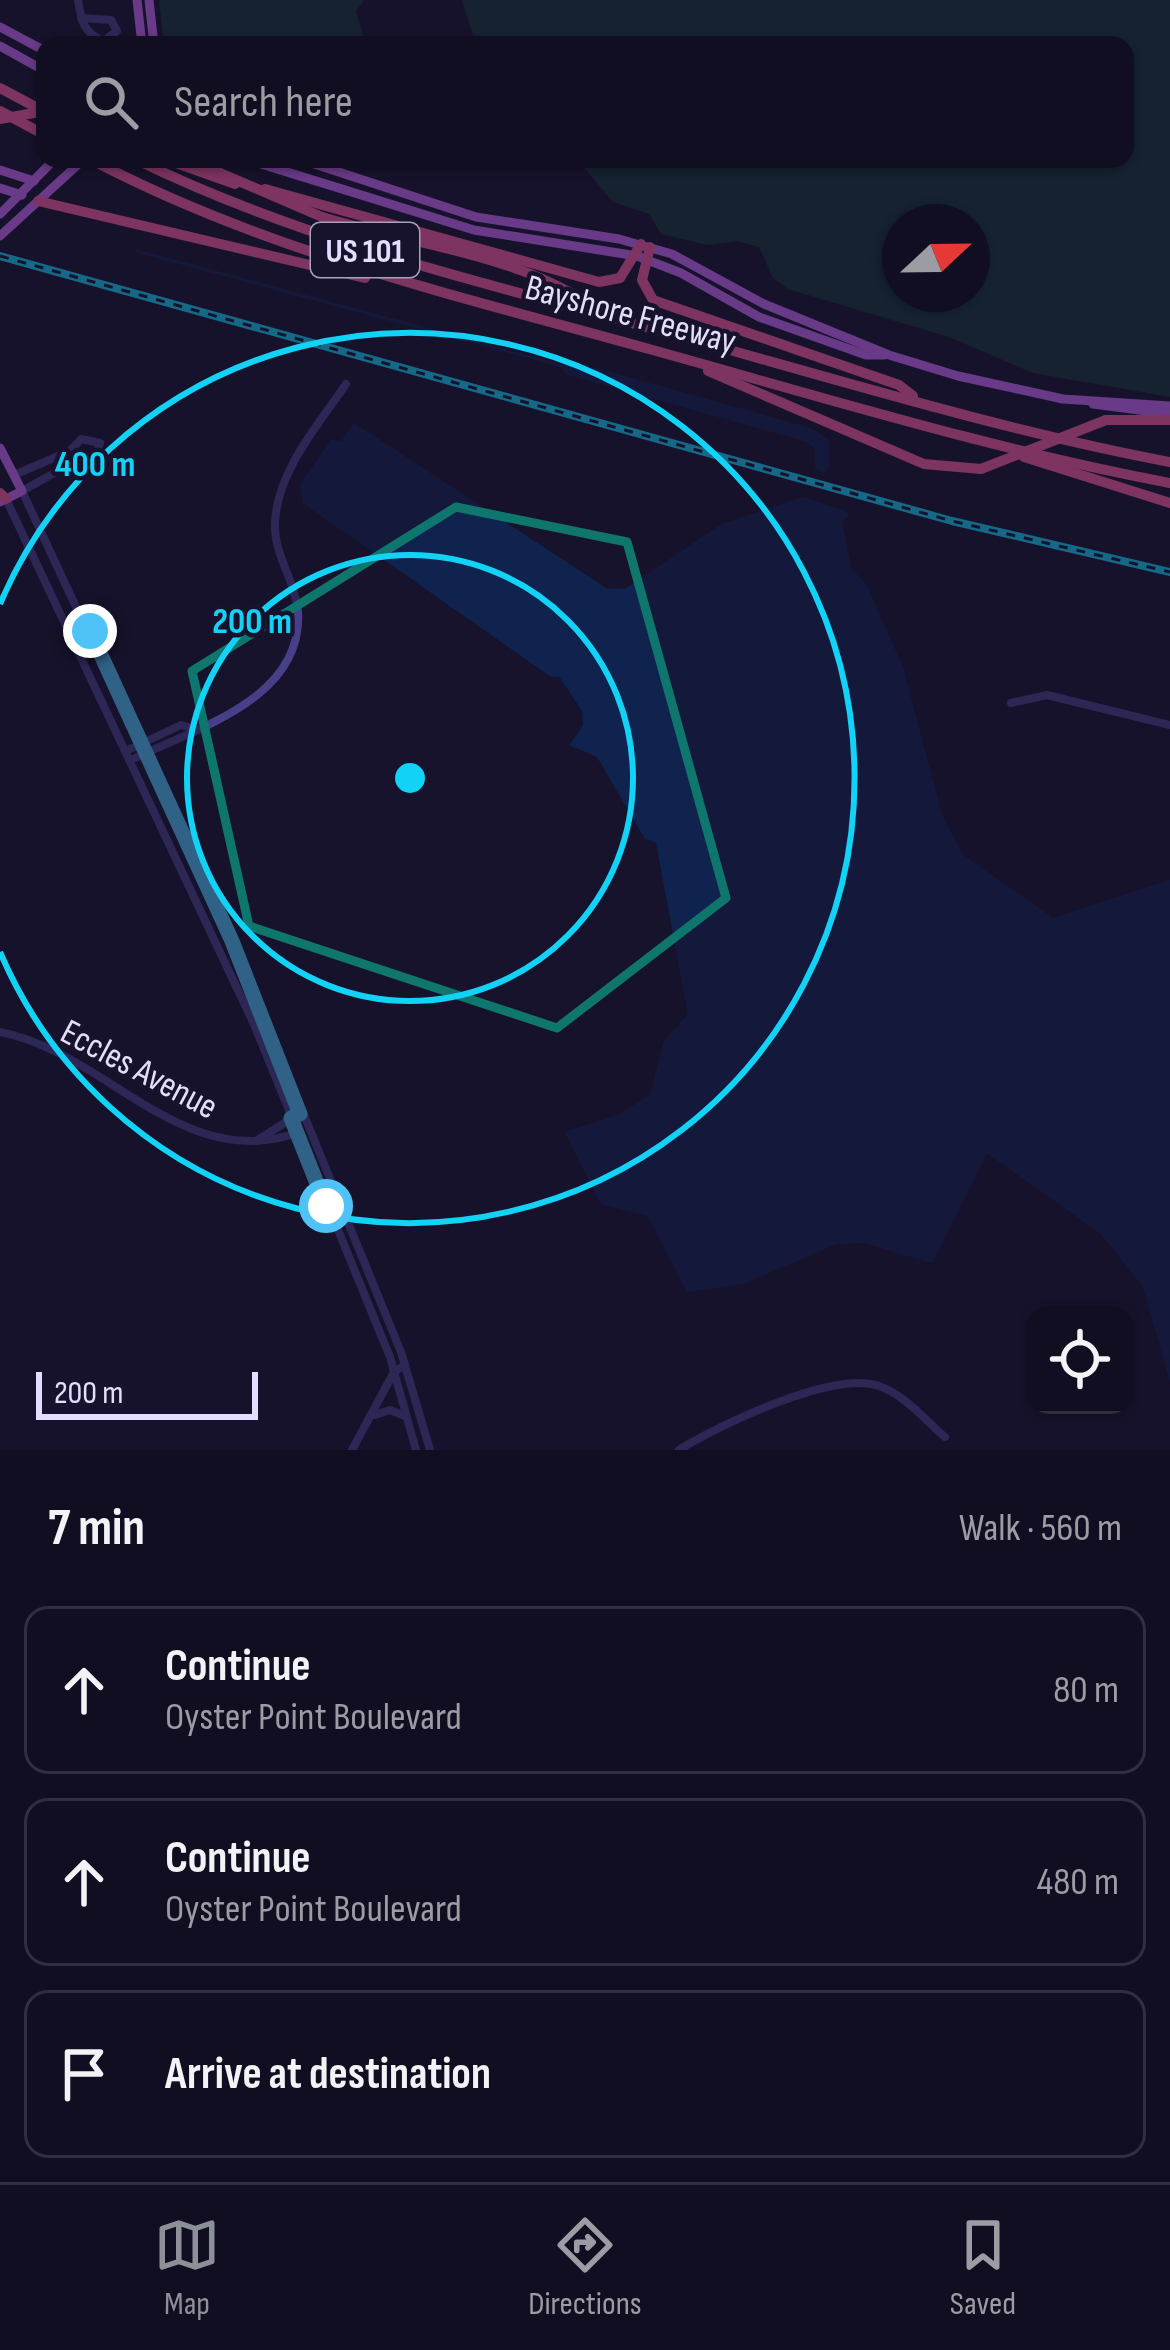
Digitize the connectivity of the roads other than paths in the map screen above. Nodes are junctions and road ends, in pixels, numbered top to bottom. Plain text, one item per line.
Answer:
1 (78, 0) edge
2 (137, 0) edge
3 (149, 0) edge
4 (82, 22) dead end
5 (0, 27) edge
6 (141, 36) edge
7 (153, 36) edge
8 (0, 46) edge
9 (36, 46) edge
10 (36, 66) edge
11 (0, 87) edge
12 (36, 105) edge
13 (36, 111) edge
14 (0, 115) edge
15 (36, 131) edge
16 (47, 168) edge
17 (76, 168) edge
18 (108, 168) edge
19 (156, 168) edge
20 (190, 168) edge
21 (208, 168) edge
22 (274, 168) edge
23 (326, 168) edge
24 (0, 170) edge
25 (34, 181) junction
26 (0, 188) edge
27 (22, 194) junction
28 (38, 201) junction
29 (1, 213) edge
30 (0, 236) edge
31 (644, 251) junction
32 (532, 316) junction
33 (604, 316) junction
34 (673, 355) junction
35 (346, 384) dead end
36 (920, 402) junction
37 (1170, 413) edge
38 (1000, 445) junction
39 (0, 448) edge
40 (1170, 462) edge
41 (14, 475) junction
42 (1170, 483) edge
43 (22, 491) junction
44 (1, 492) edge
45 (1170, 503) edge
46 (1011, 703) dead end
47 (1170, 725) edge
48 (142, 749) junction
49 (130, 754) junction
50 (0, 1032) edge
51 (296, 1116) junction
52 (302, 1131) junction
53 (256, 1142) junction
54 (405, 1365) junction
55 (394, 1372) junction
56 (373, 1415) junction
57 (405, 1416) junction
58 (945, 1437) dead end
59 (698, 1438) junction
60 (352, 1450) edge
61 (416, 1450) edge
62 (430, 1450) edge
63 (679, 1450) edge
64 (690, 1450) edge

1 - 4 street
2 - 6 main road
3 - 7 main road
5 - 9 main road
8 - 10 main road
11 - 12 highway
13 - 14 highway, bridge
14 - 15 highway
16 - 25 main road
17 - 28 main road
18 - 32 highway, Bayshore Freeway / US 101
19 - 33 highway, Bayshore Freeway / US 101
20 - 31 highway
21 - 33 highway, bridge
22 - 31 main road
23 - 31 main road
24 - 25 main road
25 - 27 main road
25 - 28 main road
26 - 27 main road
27 - 28 main road
27 - 29 main road
28 - 30 main road
28 - 32 highway
31 - 36 highway
31 - 37 main road
32 - 34 highway, Bayshore Freeway / US 101
33 - 36 highway, Bayshore Freeway / US 101
34 - 37 highway, bridge
34 - 38 highway, Bayshore Freeway / US 101
35 - 48 street
36 - 40 highway, Bayshore Freeway / US 101
38 - 42 highway, Bayshore Freeway / US 101
38 - 45 highway
39 - 41 main road
41 - 43 main road
41 - 43 street
41 - 44 main road
43 - 44 main road
43 - 48 street
44 - 49 street
46 - 47 street
48 - 49 street
48 - 51 street
49 - 51 street
50 - 53 street, Eccles Avenue
51 - 52 street
51 - 53 street, Eccles Avenue
52 - 53 street, Eccles Avenue
52 - 54 street
52 - 55 street
54 - 55 street
54 - 62 street
55 - 56 street
55 - 57 street
56 - 57 street
56 - 60 street
57 - 61 street
58 - 59 street
59 - 63 street
59 - 64 street

